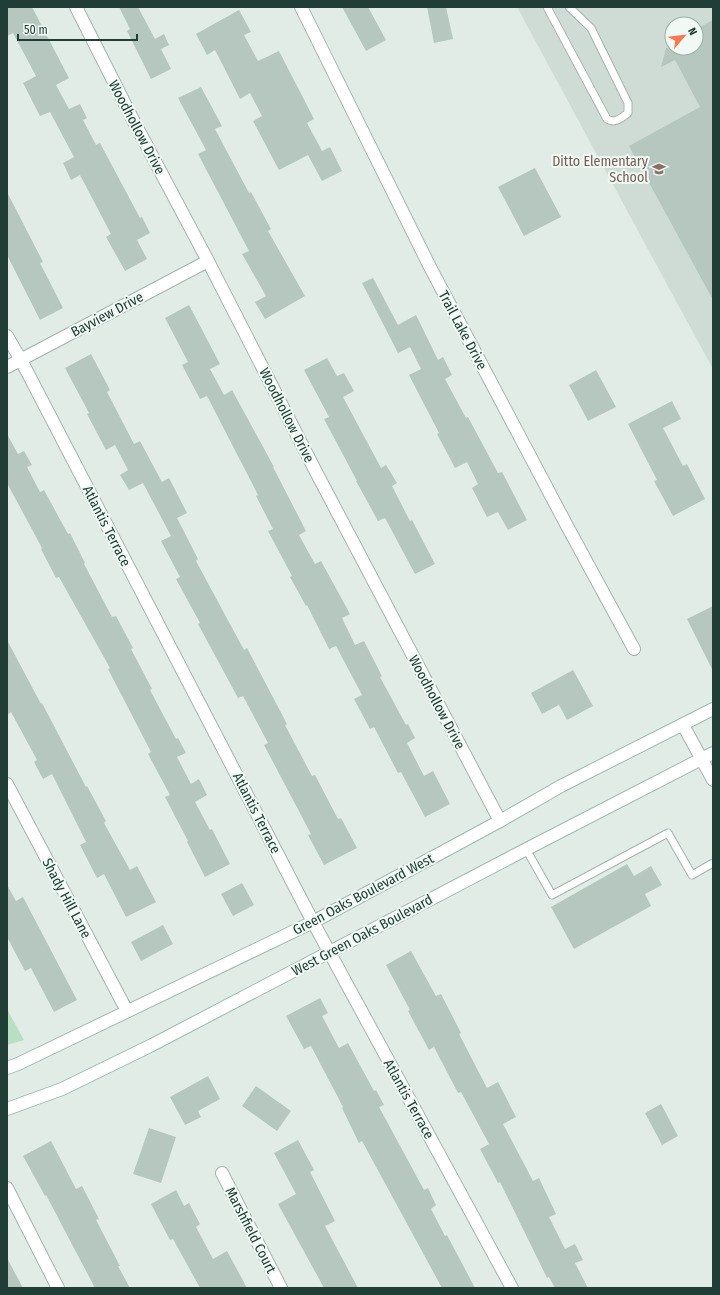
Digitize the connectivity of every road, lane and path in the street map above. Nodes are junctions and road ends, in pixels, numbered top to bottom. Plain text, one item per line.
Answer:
1 (76, 7) edge
2 (301, 7) edge
3 (547, 7) edge
4 (569, 7) edge
5 (208, 261) junction
6 (7, 336) edge
7 (21, 360) junction
8 (7, 367) edge
9 (634, 649) dead end
10 (713, 709) edge
11 (683, 725) junction
12 (713, 753) edge
13 (702, 759) junction
14 (713, 780) edge
15 (7, 784) edge
16 (500, 821) junction
17 (526, 849) junction
18 (713, 863) edge
19 (313, 922) junction
20 (330, 952) junction
21 (127, 1011) junction
22 (7, 1068) edge
23 (7, 1109) edge
24 (222, 1173) dead end
25 (7, 1188) edge
26 (58, 1288) edge
27 (281, 1288) edge
28 (512, 1288) edge

1 - 5 street, Woodhollow Drive
2 - 9 street, Trail Lake Drive
3 - 4 lane
5 - 7 street, Bayview Drive
5 - 16 street, Woodhollow Drive
6 - 7 street, Atlantis Terrace
7 - 8 street, Bayview Drive
7 - 19 street, Atlantis Terrace
10 - 11 street, Green Oaks Boulevard West
11 - 13 street
11 - 16 street, Green Oaks Boulevard West
12 - 13 street, West Green Oaks Boulevard
13 - 14 street
13 - 17 street, West Green Oaks Boulevard
15 - 21 street, Shady Hill Lane
16 - 19 street, Green Oaks Boulevard West
17 - 18 lane
17 - 20 street, West Green Oaks Boulevard
19 - 20 street, Atlantis Terrace
19 - 21 street, Green Oaks Boulevard West
20 - 23 street, West Green Oaks Boulevard
20 - 28 street, Atlantis Terrace
21 - 22 street, Green Oaks Boulevard West
24 - 27 street, Marshfield Court
25 - 26 street

